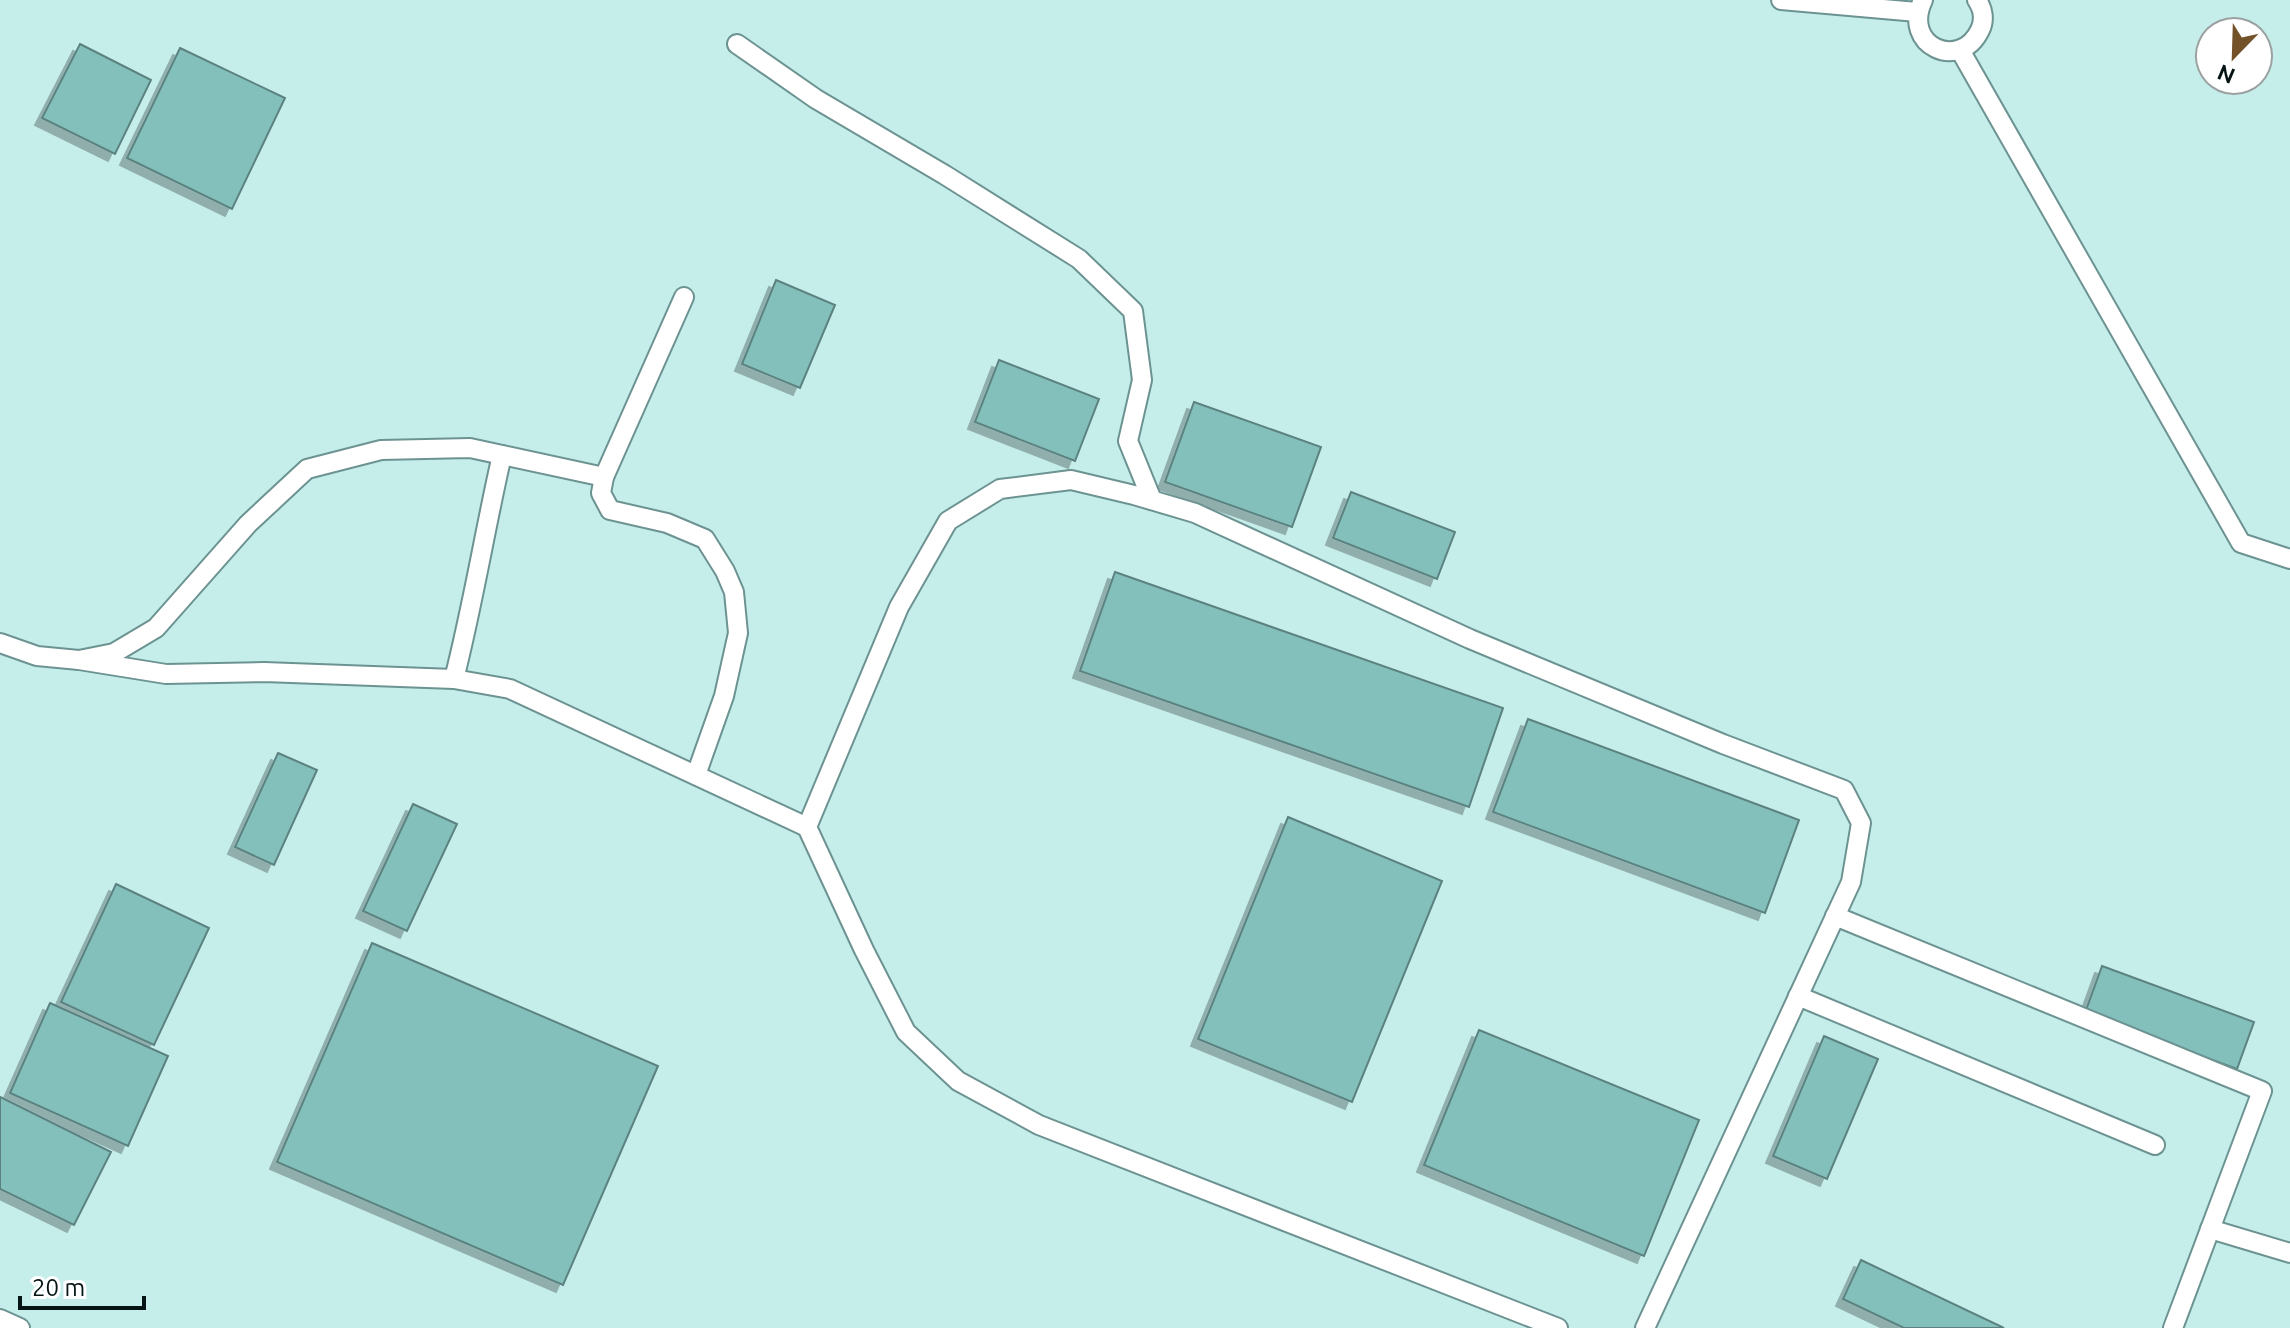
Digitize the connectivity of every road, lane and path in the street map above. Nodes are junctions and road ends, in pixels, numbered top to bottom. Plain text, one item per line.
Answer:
1 (1781, 0) edge
2 (1977, 0) edge
3 (1920, 6) edge
4 (737, 44) dead end
5 (1960, 50) junction
6 (684, 297) dead end
7 (502, 455) junction
8 (604, 477) junction
9 (1152, 500) junction
10 (2290, 559) edge
11 (0, 643) edge
12 (79, 660) junction
13 (454, 679) junction
14 (696, 775) junction
15 (807, 827) junction
16 (1835, 916) junction
17 (1798, 996) junction
18 (2155, 1145) dead end
19 (2210, 1229) junction
20 (2290, 1253) edge
21 (0, 1319) edge
22 (20, 1328) edge
23 (1558, 1328) edge
24 (1645, 1328) edge
25 (2173, 1328) edge

1 - 3 lane
2 - 5 lane
3 - 5 lane
4 - 9 lane
5 - 10 lane
6 - 8 lane
7 - 8 lane
7 - 12 lane
7 - 13 lane
8 - 14 lane
9 - 15 lane
9 - 16 lane
11 - 12 lane
12 - 13 lane
13 - 14 lane
14 - 15 lane
15 - 23 lane
16 - 17 lane
16 - 19 lane
17 - 18 lane
17 - 24 lane
19 - 20 lane
19 - 25 lane
21 - 22 lane

